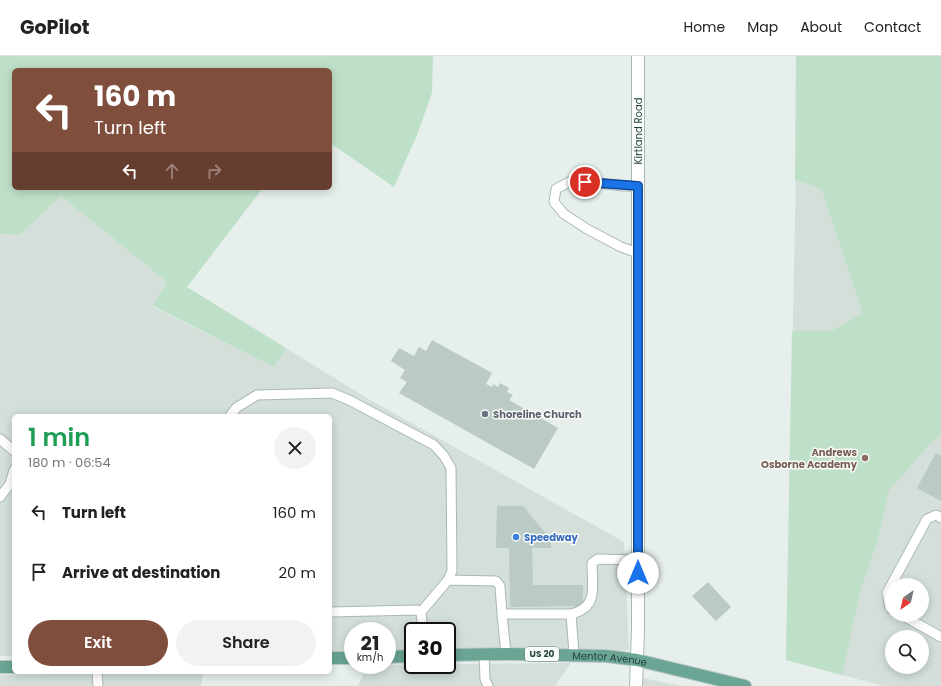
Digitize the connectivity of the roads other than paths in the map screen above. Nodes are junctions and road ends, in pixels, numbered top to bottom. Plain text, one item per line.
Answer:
1 (638, 56) edge
2 (638, 186) junction
3 (638, 253) junction
4 (232, 414) edge
5 (0, 439) edge
6 (12, 449) edge
7 (12, 477) edge
8 (0, 497) edge
9 (941, 518) edge
10 (638, 560) junction
11 (895, 578) edge
12 (448, 580) junction
13 (332, 612) edge
14 (421, 612) junction
15 (502, 614) junction
16 (571, 614) junction
17 (422, 622) edge
18 (914, 622) edge
19 (941, 638) edge
20 (484, 654) junction
21 (506, 654) junction
22 (574, 654) junction
23 (456, 655) edge
24 (332, 658) edge
25 (344, 658) edge
26 (637, 660) junction
27 (12, 667) edge
28 (0, 668) edge
29 (97, 674) edge
30 (98, 686) edge
31 (488, 686) edge
32 (636, 686) edge
33 (745, 686) edge

1 - 2 street, Kirtland Road
2 - 3 street, Kirtland Road
2 - 3 lane
3 - 10 street, Kirtland Road
4 - 12 lane
5 - 6 lane
7 - 8 lane
9 - 11 lane
10 - 16 lane
10 - 26 street, Kirtland Road
12 - 14 lane
12 - 15 lane
13 - 14 lane
14 - 17 lane
15 - 16 lane
15 - 21 lane
16 - 22 lane
18 - 19 lane
20 - 21 main road, Mentor Avenue / US 20
20 - 23 main road, Mentor Avenue / US 20
20 - 31 lane
21 - 22 main road, Mentor Avenue / US 20
22 - 26 main road, Mentor Avenue / US 20
24 - 25 main road
26 - 32 street, Kirtland Road
26 - 33 main road, Mentor Avenue / US 20
27 - 28 main road
29 - 30 lane

